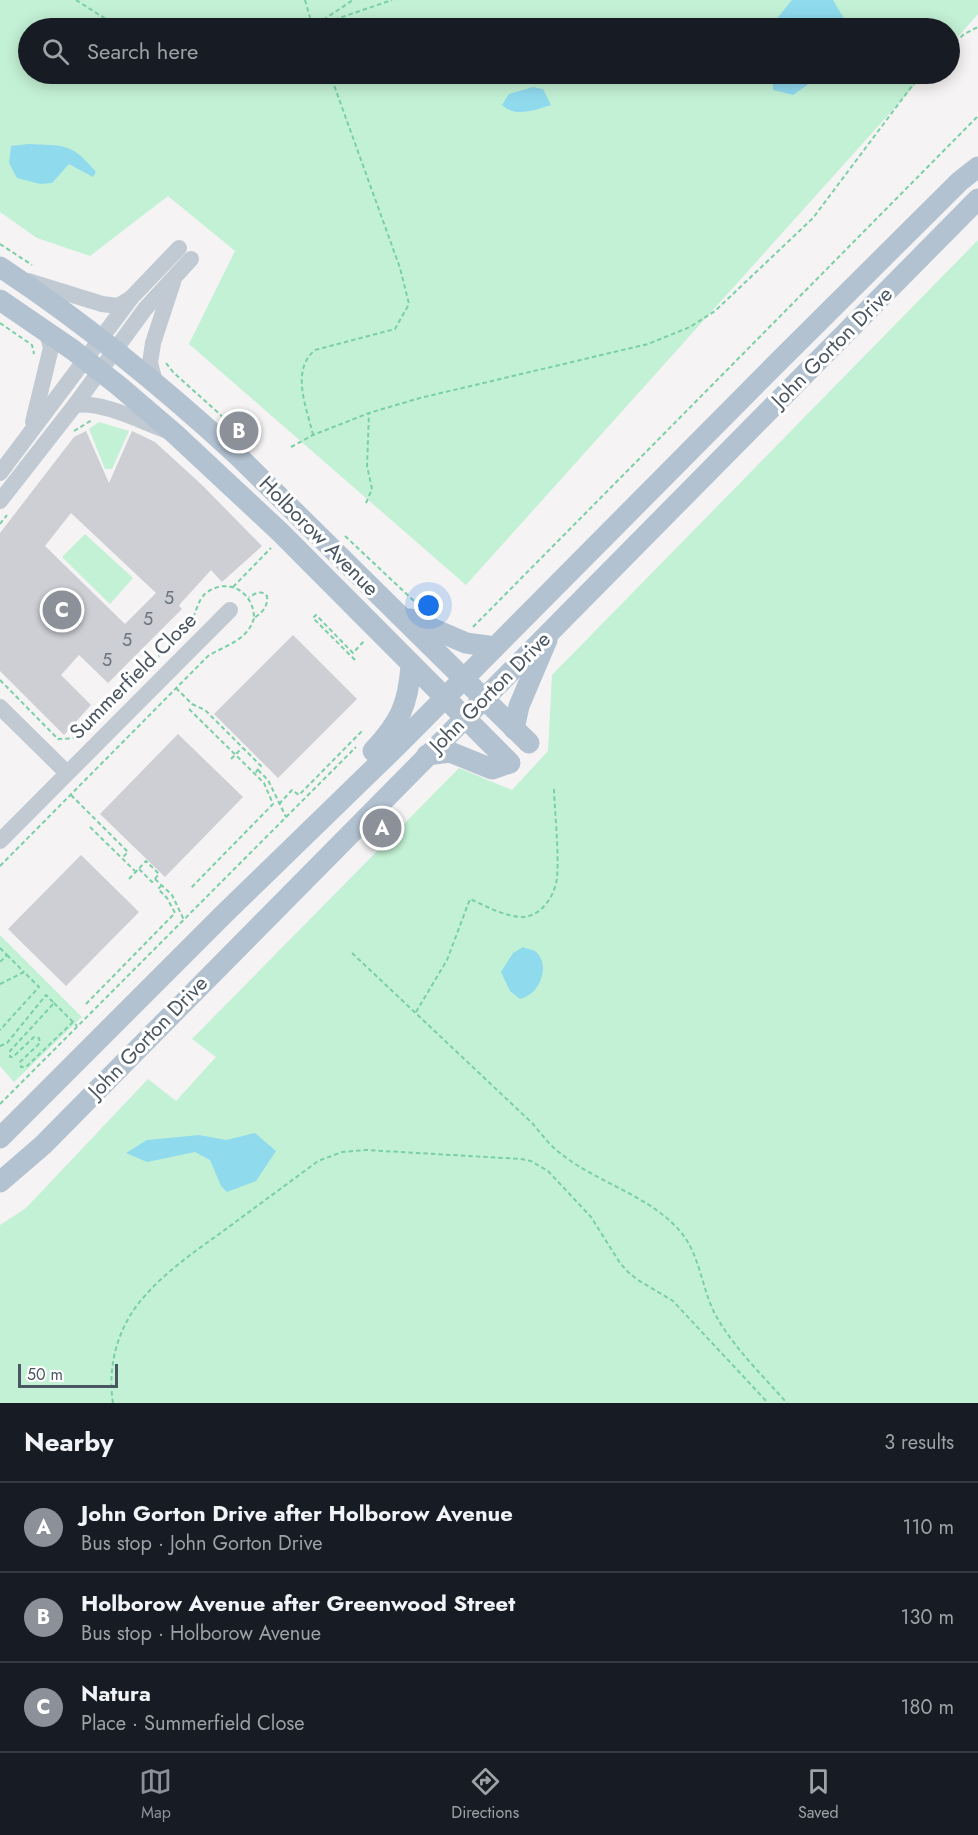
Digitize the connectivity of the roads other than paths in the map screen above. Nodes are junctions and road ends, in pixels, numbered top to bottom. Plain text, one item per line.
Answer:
1 (978, 167) edge
2 (978, 199) edge
3 (8, 272) edge
4 (175, 275) junction
5 (132, 297) junction
6 (0, 300) edge
7 (40, 339) junction
8 (108, 344) junction
9 (92, 366) junction
10 (155, 382) junction
11 (75, 405) junction
12 (31, 432) junction
13 (175, 434) junction
14 (0, 473) edge
15 (0, 501) edge
16 (230, 610) dead end
17 (398, 614) junction
18 (552, 629) junction
19 (495, 647) junction
20 (411, 666) junction
21 (464, 678) junction
22 (444, 698) junction
23 (484, 698) junction
24 (0, 707) edge
25 (464, 718) junction
26 (427, 755) junction
27 (67, 773) junction
28 (310, 831) junction
29 (0, 841) edge
30 (150, 1035) junction
31 (0, 1138) edge
32 (0, 1154) edge
33 (0, 1182) edge

1 - 19 main road, John Gorton Drive
2 - 18 main road, John Gorton Drive
3 - 5 street
3 - 8 main road, Holborow Avenue
4 - 5 street
4 - 8 street
4 - 10 street
5 - 8 street
6 - 7 main road, Holborow Avenue
7 - 9 main road, Holborow Avenue
7 - 12 street
8 - 9 street
8 - 10 main road, Holborow Avenue
9 - 11 street
9 - 12 street
9 - 13 main road, Holborow Avenue
10 - 17 main road, Holborow Avenue
11 - 13 street
11 - 15 street
12 - 14 street
13 - 20 main road, Holborow Avenue
16 - 27 street, Summerfield Close
17 - 19 main road
17 - 21 main road, Holborow Avenue
18 - 23 main road, John Gorton Drive
18 - 23 main road, Holborow Avenue
19 - 21 main road, John Gorton Drive
20 - 22 main road, Holborow Avenue
20 - 28 main road
21 - 22 main road, John Gorton Drive
21 - 23 main road, Holborow Avenue
22 - 25 main road, Holborow Avenue
22 - 28 main road, John Gorton Drive
23 - 25 main road, John Gorton Drive
24 - 27 street, Summerfield Close
25 - 26 main road, John Gorton Drive
25 - 26 main road, Holborow Avenue
26 - 30 main road, John Gorton Drive
27 - 29 street, Summerfield Close
28 - 31 main road, John Gorton Drive
30 - 32 main road
30 - 33 main road, John Gorton Drive

